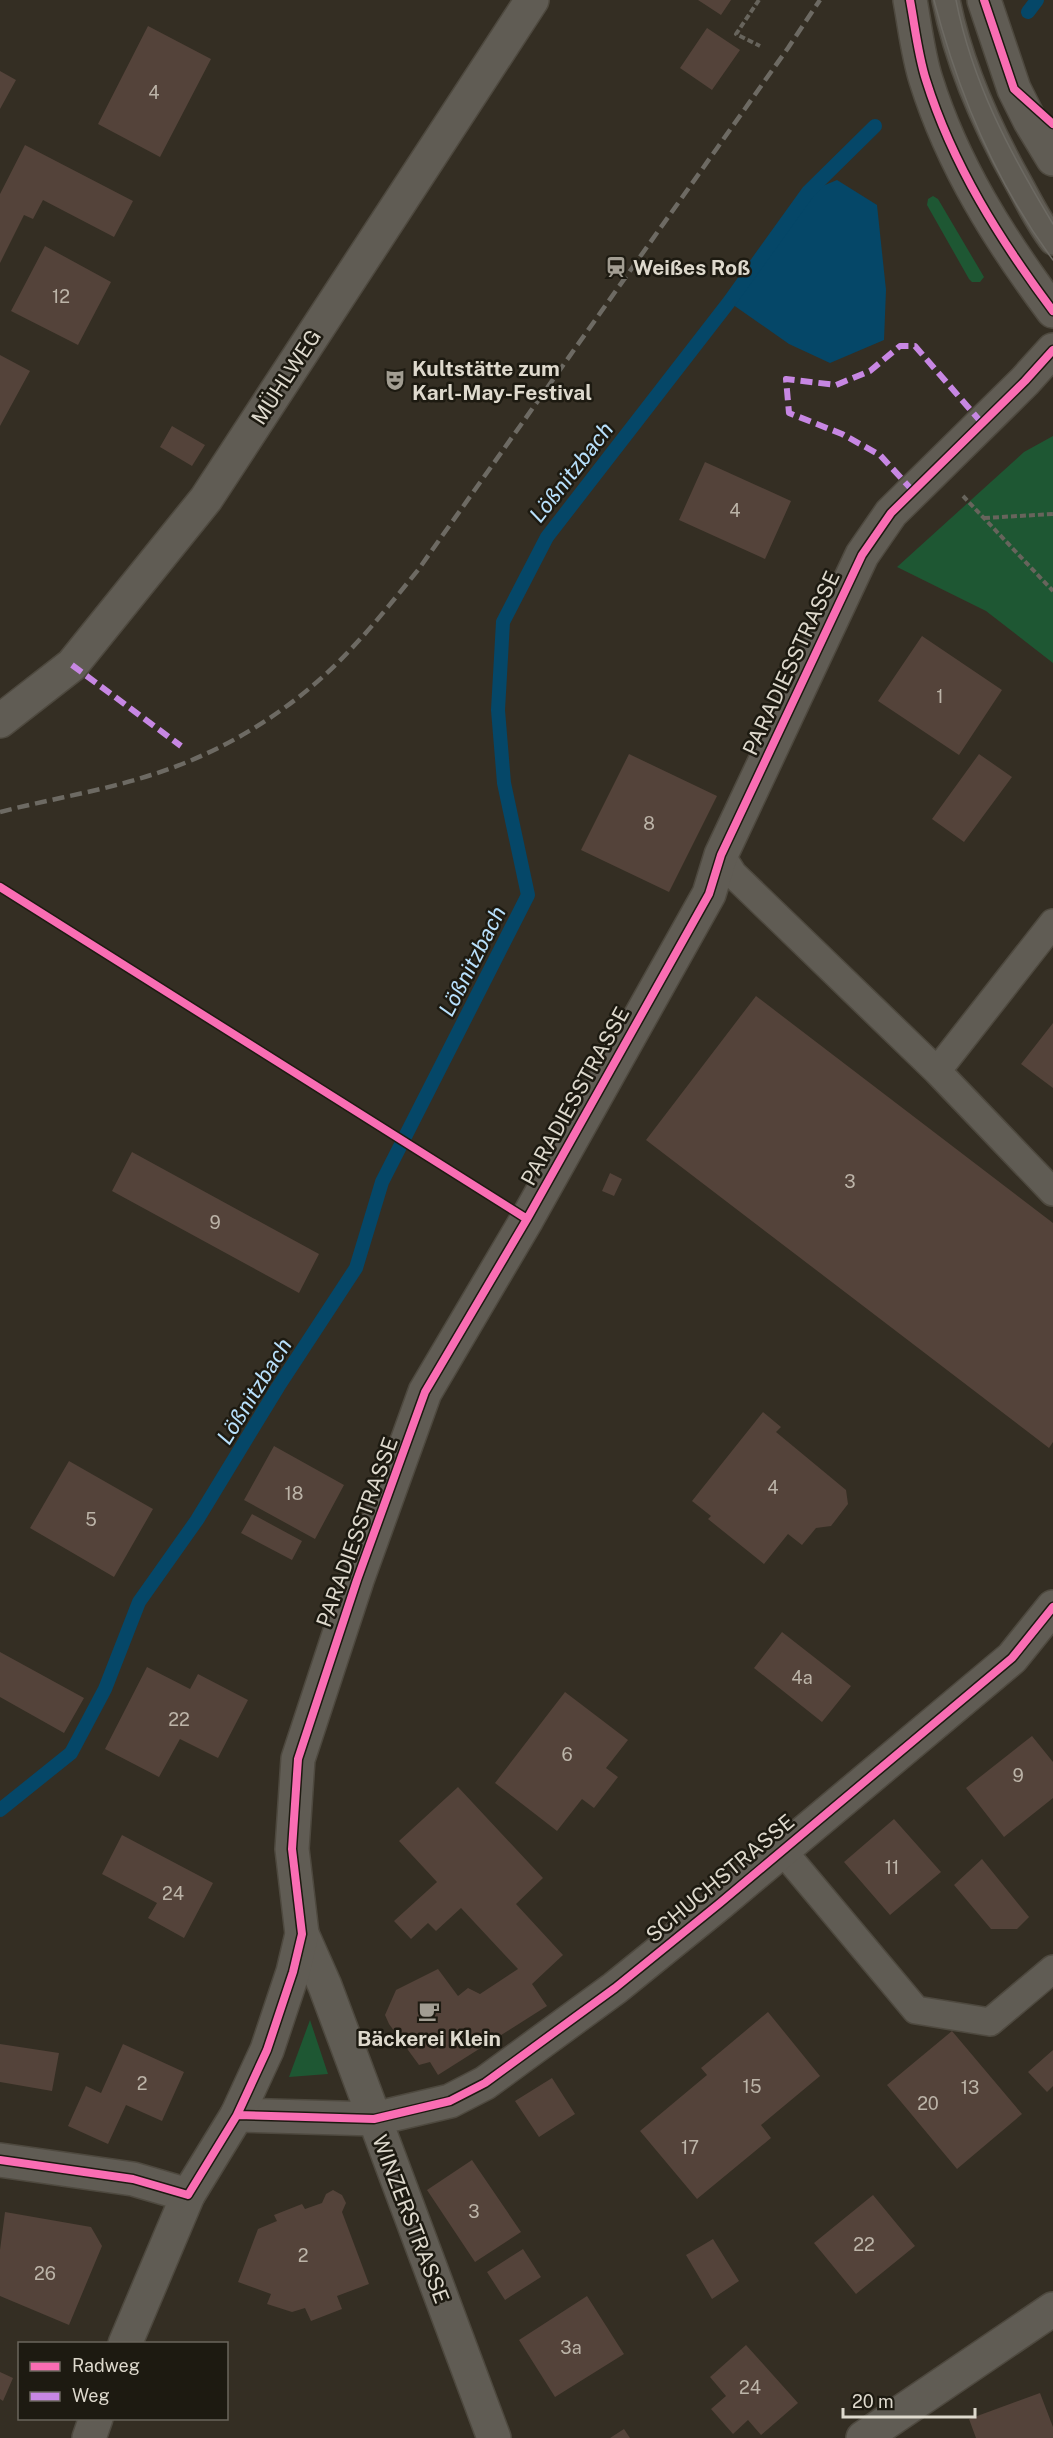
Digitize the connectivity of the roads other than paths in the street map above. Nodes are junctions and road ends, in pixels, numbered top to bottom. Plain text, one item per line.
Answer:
1 (532, 0) edge
2 (910, 0) edge
3 (946, 0) edge
4 (984, 0) edge
5 (1053, 159) edge
6 (1053, 241) edge
7 (1053, 311) edge
8 (1053, 350) edge
9 (0, 721) edge
10 (721, 855) junction
11 (1053, 923) edge
12 (937, 1071) junction
13 (1053, 1192) edge
14 (1053, 1607) edge
15 (782, 1850) junction
16 (302, 1934) junction
17 (1053, 1970) edge
18 (237, 2115) junction
19 (374, 2119) junction
20 (0, 2160) edge
21 (188, 2195) junction
22 (1053, 2309) edge
23 (125, 2342) edge
24 (95, 2420) edge
25 (88, 2438) edge
26 (494, 2438) edge
27 (863, 2438) edge

1 - 9 street, MÜHLWEG
2 - 7 street
3 - 6 lane
4 - 5 street
8 - 10 street, PARADIESSTRASSE
10 - 12 lane
10 - 16 street, PARADIESSTRASSE
11 - 12 lane
12 - 13 lane
14 - 15 street, SCHUCHSTRASSE
15 - 17 lane
15 - 19 street, SCHUCHSTRASSE
16 - 18 street, PARADIESSTRASSE
16 - 19 street, WINZERSTRASSE
18 - 19 street, SCHUCHSTRASSE
18 - 21 street, PARADIESSTRASSE
19 - 26 street, WINZERSTRASSE
20 - 21 street
21 - 23 street, PARADIESSTRASSE
22 - 27 street
24 - 25 street

